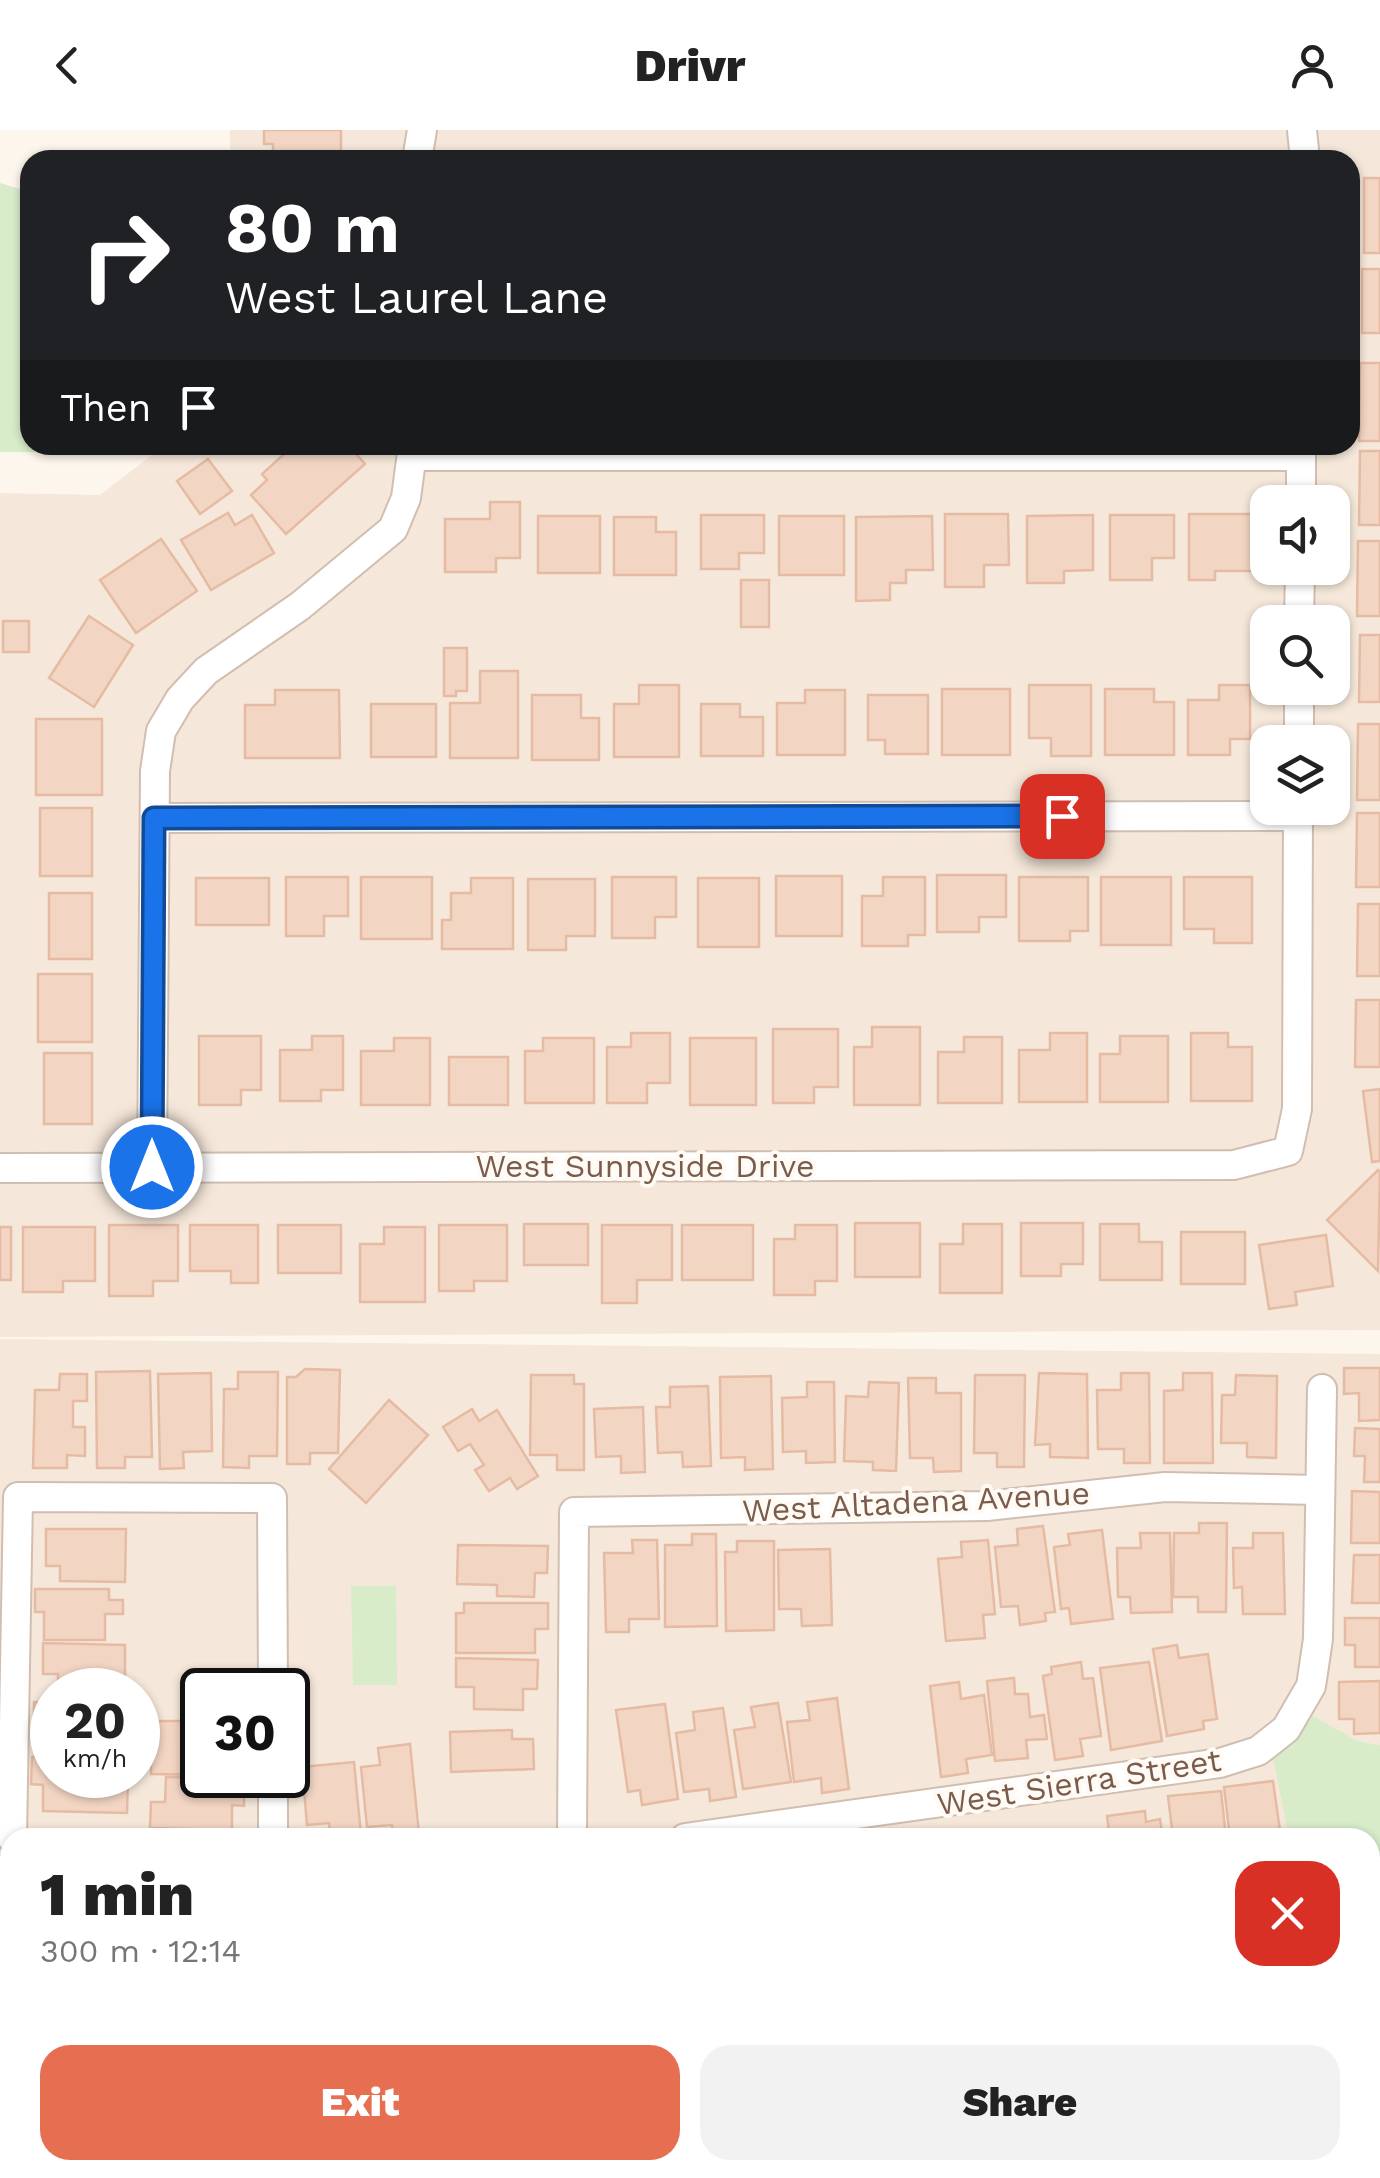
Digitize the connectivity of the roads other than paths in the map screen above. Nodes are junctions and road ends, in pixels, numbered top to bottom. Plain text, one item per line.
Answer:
1 (412, 455) edge
2 (1301, 455) edge
3 (1300, 485) edge
4 (1250, 812) edge
5 (154, 818) junction
6 (1298, 825) edge
7 (152, 1167) junction
8 (0, 1168) edge
9 (1322, 1389) dead end
10 (1318, 1490) junction
11 (273, 1668) edge
12 (273, 1798) edge
13 (12, 1828) edge
14 (274, 1828) edge
15 (572, 1828) edge
16 (756, 1828) edge

1 - 5 street
2 - 3 street
4 - 5 street
5 - 7 street
6 - 7 street, West Sunnyside Drive
7 - 8 street, West Sunnyside Drive
9 - 10 street
10 - 15 street, West Altadena Avenue
10 - 16 street, West Sierra Street
11 - 13 street
12 - 14 street

